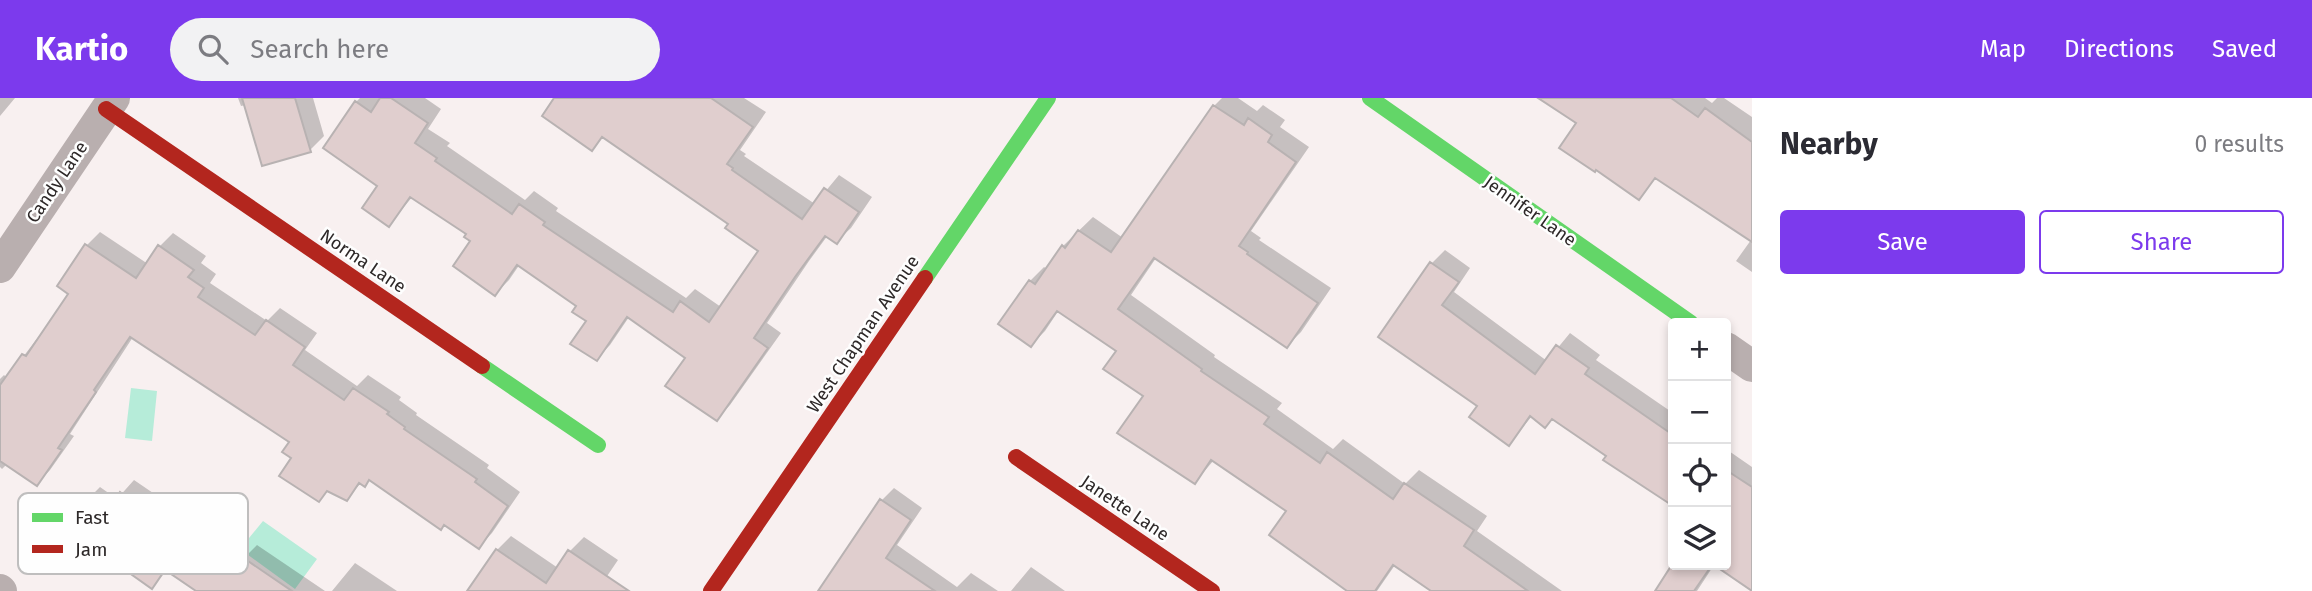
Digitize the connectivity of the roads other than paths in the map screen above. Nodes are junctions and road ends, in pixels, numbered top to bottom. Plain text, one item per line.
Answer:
1 (1048, 98) edge
2 (1370, 98) edge
3 (110, 104) edge
4 (0, 267) edge
5 (1684, 318) edge
6 (1731, 351) edge
7 (1752, 366) edge
8 (598, 445) dead end
9 (1016, 457) dead end
10 (711, 591) edge
11 (1212, 591) edge

1 - 10 street, West Chapman Avenue
2 - 5 street, Jennifer Lane
3 - 4 street, Candy Lane
3 - 8 street, Norma Lane
6 - 7 street
9 - 11 street, Janette Lane

